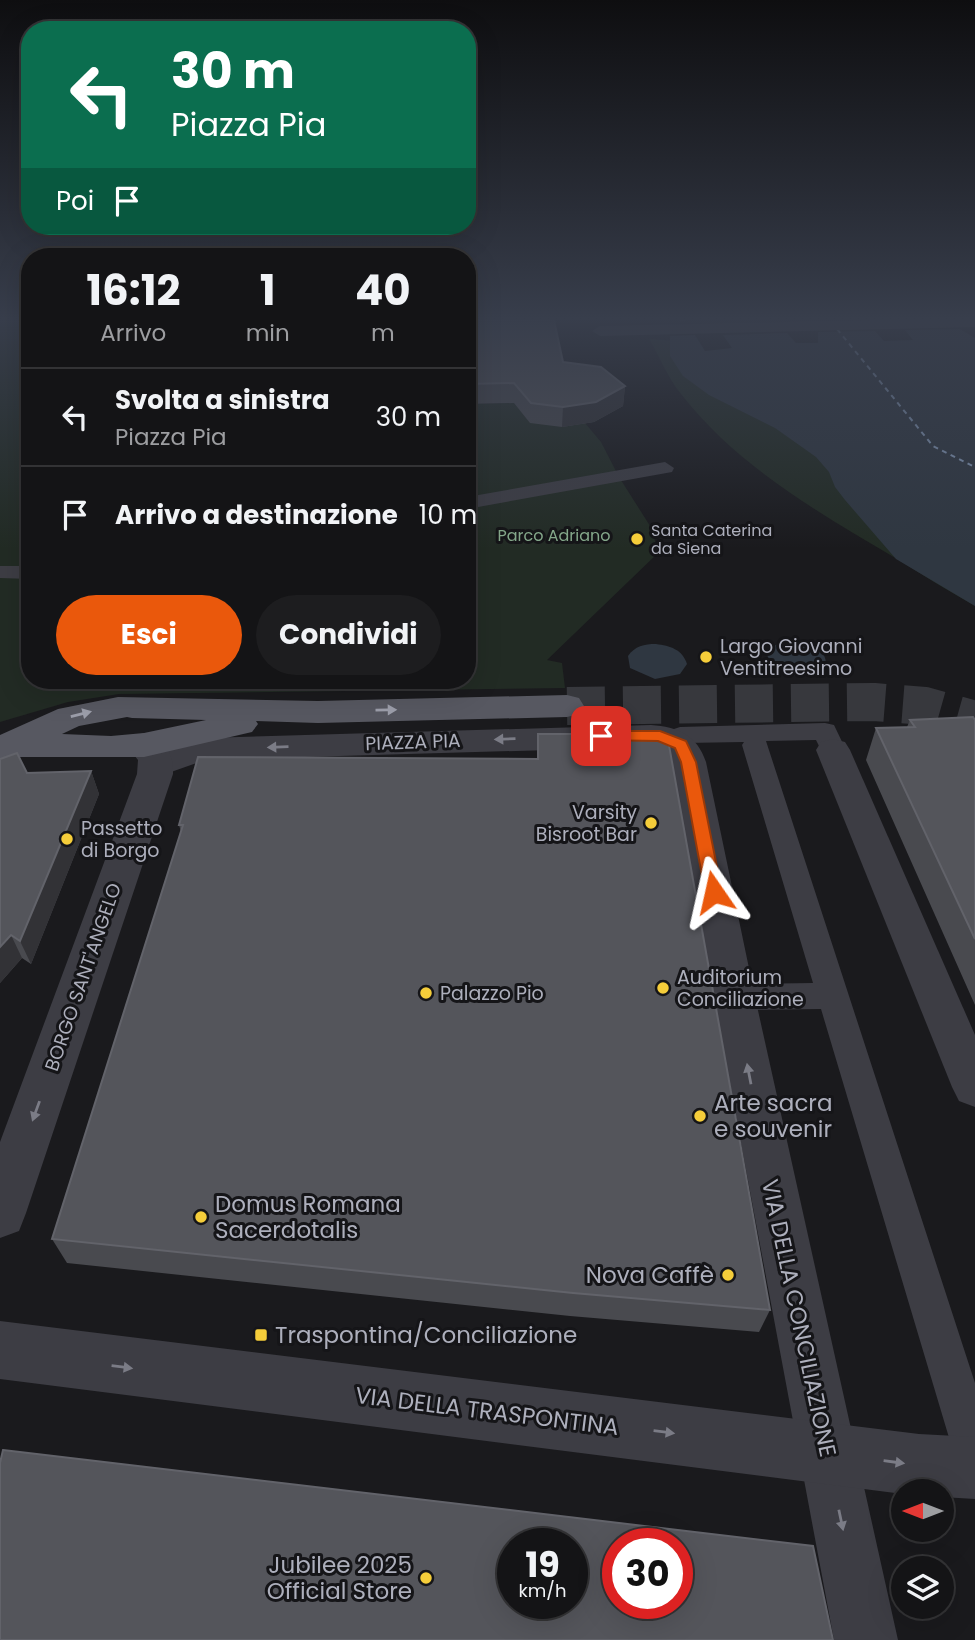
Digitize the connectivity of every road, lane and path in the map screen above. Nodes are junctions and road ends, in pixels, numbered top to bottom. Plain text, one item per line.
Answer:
1 (665, 468) dead end
2 (476, 501) edge
3 (0, 572) edge
4 (21, 573) edge
5 (567, 706) tunnel mouth
6 (318, 712) junction
7 (671, 739) junction
8 (829, 740) joint
9 (755, 745) dead end
10 (0, 749) edge
11 (131, 750) junction
12 (833, 996) junction
13 (734, 997) junction
14 (975, 1087) edge
15 (0, 1213) edge
16 (0, 1350) edge
17 (975, 1451) edge
18 (827, 1453) junction
19 (975, 1468) edge
20 (866, 1640) edge

1 - 2 street
3 - 4 street
6 -> 5 main road, PIAZZA PIA
10 -> 6 main road, PIAZZA PIA
6 - 11 main road, PIAZZA PIA
7 - 8 street
7 -> 11 street, PIAZZA PIA
7 - 13 street, VIA DELLA CONCILIAZIONE
8 - 14 street
9 - 12 street
10 - 11 main road
11 -> 15 street, BORGO SANT'ANGELO
12 - 13 street
12 - 17 street
18 -> 13 street, VIA DELLA CONCILIAZIONE
16 -> 18 street, VIA DELLA TRASPONTINA
18 -> 19 street, VIA DELLA TRASPONTINA
18 -> 20 street, VIA DELLA CONCILIAZIONE

